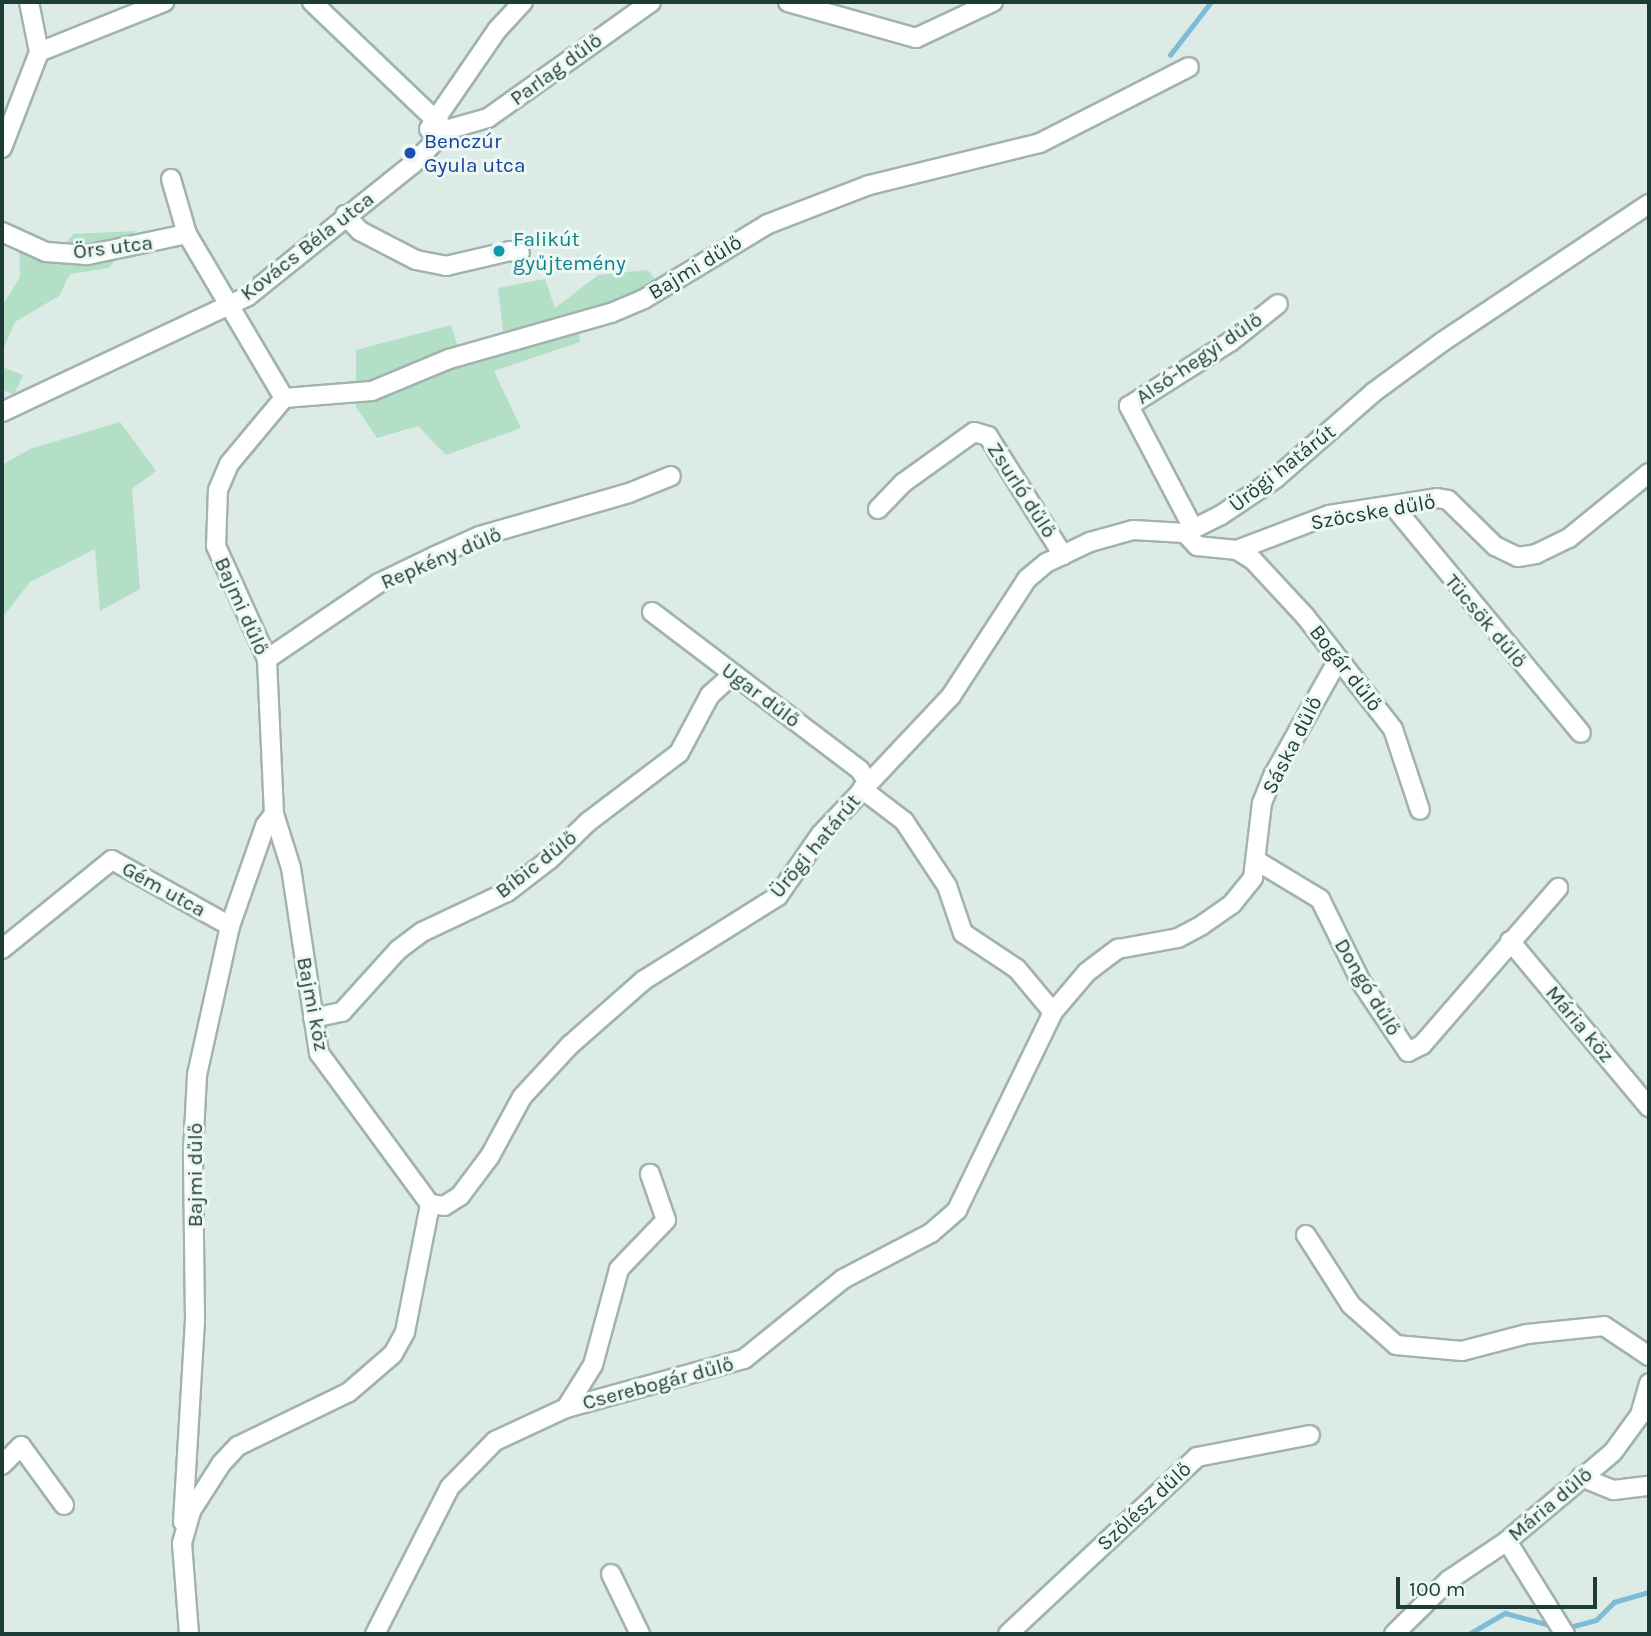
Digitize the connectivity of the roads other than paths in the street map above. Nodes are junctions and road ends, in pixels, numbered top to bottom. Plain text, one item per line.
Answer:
1 (29, 2) edge
2 (163, 2) edge
3 (312, 2) edge
4 (523, 2) edge
5 (651, 2) edge
6 (788, 2) edge
7 (993, 2) edge
8 (39, 52) junction
9 (1188, 67) dead end
10 (445, 126) junction
11 (2, 148) edge
12 (171, 179) dead end
13 (1649, 204) edge
14 (345, 215) junction
15 (2, 232) edge
16 (187, 234) junction
17 (520, 253) dead end
18 (1278, 304) dead end
19 (228, 306) junction
20 (284, 398) junction
21 (2, 412) edge
22 (1649, 473) edge
23 (671, 476) dead end
24 (1394, 508) junction
25 (878, 509) dead end
26 (1189, 530) junction
27 (1237, 550) junction
28 (1063, 555) junction
29 (652, 612) dead end
30 (267, 659) junction
31 (1338, 660) junction
32 (732, 674) junction
33 (1580, 733) dead end
34 (864, 785) junction
35 (1420, 810) dead end
36 (274, 814) junction
37 (1256, 861) junction
38 (1558, 888) dead end
39 (230, 926) junction
40 (1510, 941) junction
41 (2, 948) edge
42 (1053, 1012) junction
43 (313, 1018) junction
44 (1649, 1107) edge
45 (650, 1174) dead end
46 (430, 1204) junction
47 (1306, 1235) dead end
48 (1649, 1356) edge
49 (1649, 1383) edge
50 (566, 1408) junction
51 (1310, 1435) dead end
52 (2, 1465) edge
53 (1581, 1477) junction
54 (1649, 1486) edge
55 (64, 1504) dead end
56 (1507, 1541) junction
57 (182, 1543) junction
58 (611, 1574) dead end
59 (1562, 1629) edge
60 (189, 1634) edge
61 (375, 1634) edge
62 (640, 1634) edge
63 (1008, 1634) edge
64 (1394, 1634) edge

1 - 8 street
2 - 8 street
3 - 10 street
4 - 10 street
5 - 10 street, Parlag dűlő
6 - 7 street
8 - 11 street
9 - 20 street, Bajmi dűlő
10 - 14 street, Kovács Béla utca
12 - 16 street
13 - 26 street, Ürögi határút
14 - 17 street
14 - 19 street, Kovács Béla utca
15 - 16 street, Örs utca
16 - 19 street
18 - 26 street, Alsó-hegyi dűlő
19 - 20 street
19 - 21 street, Kovács Béla utca
20 - 30 street, Bajmi dűlő
22 - 24 street, Szöcske dűlő
23 - 30 street, Repkény dűlő
24 - 27 street, Szöcske dűlő
24 - 33 street, Tücsök dűlő
25 - 28 street, Zsurló dűlő
26 - 27 street, Szöcske dűlő
26 - 28 street, Ürögi határút
27 - 31 street, Bogár dűlő
28 - 34 street, Ürögi határút
29 - 32 street, Ugar dűlő
30 - 36 street, Bajmi dűlő
31 - 35 street, Bogár dűlő
31 - 37 street, Sáska dűlő
32 - 34 street, Ugar dűlő
32 - 43 street, Bíbic dűlő
34 - 42 street, Ugar dűlő
34 - 46 street, Ürögi határút
36 - 39 street, Bajmi dűlő
36 - 43 street, Bajmi köz
37 - 40 street, Dongó dűlő
37 - 42 street, Sáska dűlő
38 - 40 street, Dongó dűlő
39 - 41 street, Gém utca
39 - 57 street, Bajmi dűlő
40 - 44 street, Mária köz
42 - 50 street, Cserebogár dűlő
43 - 46 street, Bajmi köz
45 - 50 street
46 - 57 street
47 - 48 street
49 - 53 street, Mária dűlő
50 - 61 street, Cserebogár dűlő
51 - 63 street, Szőlész dűlő
52 - 55 street
53 - 54 street
53 - 56 street, Mária dűlő
56 - 59 street
56 - 64 street, Mária dűlő
57 - 60 street
58 - 62 street

